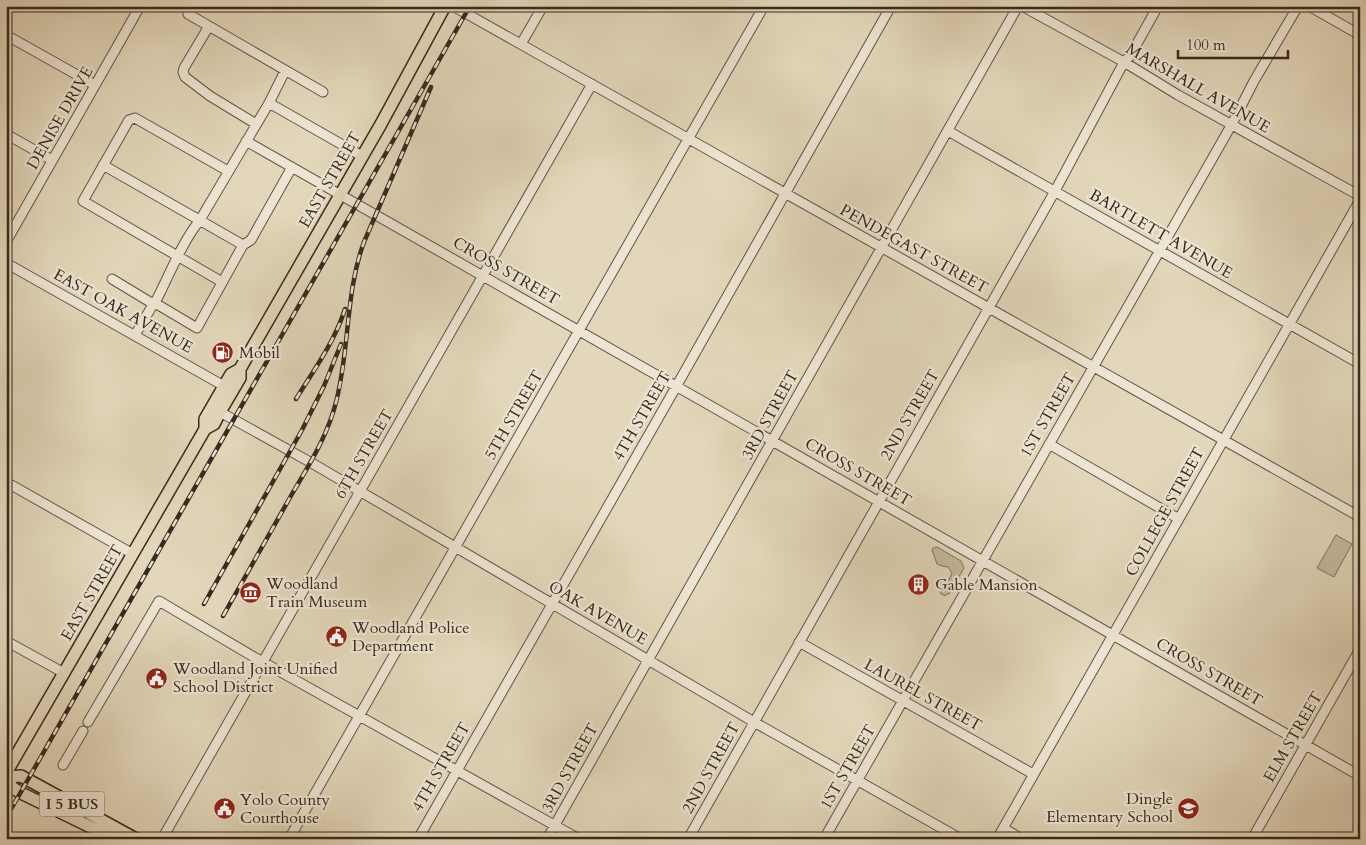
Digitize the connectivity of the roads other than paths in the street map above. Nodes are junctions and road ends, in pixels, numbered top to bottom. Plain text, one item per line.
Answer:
1 (446, 6) edge
2 (453, 6) edge
3 (543, 6) edge
4 (764, 6) edge
5 (891, 6) edge
6 (1020, 6) edge
7 (1158, 6) edge
8 (1298, 6) edge
9 (1309, 6) edge
10 (137, 7) edge
11 (188, 14) dead end
12 (209, 26) junction
13 (6, 35) edge
14 (1360, 35) edge
15 (521, 44) junction
16 (1124, 62) junction
17 (285, 71) junction
18 (592, 84) junction
19 (96, 85) junction
20 (323, 92) dead end
21 (269, 103) junction
22 (256, 124) junction
23 (1232, 124) junction
24 (948, 131) junction
25 (6, 134) edge
26 (689, 139) junction
27 (246, 141) junction
28 (362, 156) junction
29 (52, 160) junction
30 (102, 165) junction
31 (292, 167) junction
32 (228, 171) junction
33 (1055, 191) junction
34 (785, 193) junction
35 (340, 194) junction
36 (1360, 196) edge
37 (1360, 200) edge
38 (200, 220) junction
39 (6, 242) edge
40 (243, 245) junction
41 (882, 248) junction
42 (1160, 251) junction
43 (178, 256) junction
44 (6, 263) edge
45 (483, 275) junction
46 (112, 279) dead end
47 (222, 282) junction
48 (156, 304) junction
49 (988, 308) junction
50 (1290, 324) junction
51 (579, 330) junction
52 (135, 336) junction
53 (1360, 364) edge
54 (1094, 367) junction
55 (240, 369) junction
56 (677, 385) junction
57 (224, 386) junction
58 (220, 412) junction
59 (205, 429) junction
60 (773, 440) junction
61 (1223, 440) junction
62 (1048, 444) junction
63 (6, 482) edge
64 (360, 491) junction
65 (878, 501) junction
66 (1179, 518) junction
67 (1360, 518) edge
68 (456, 547) junction
69 (133, 554) junction
70 (982, 561) junction
71 (552, 603) junction
72 (1113, 634) junction
73 (6, 640) edge
74 (799, 642) junction
75 (1360, 649) edge
76 (648, 660) junction
77 (264, 662) junction
78 (1356, 664) edge
79 (64, 673) junction
80 (903, 701) junction
81 (360, 715) junction
82 (88, 722) dead end
83 (754, 722) junction
84 (83, 731) dead end
85 (1306, 745) junction
86 (64, 766) dead end
87 (457, 770) junction
88 (1033, 774) junction
89 (6, 776) edge
90 (1360, 776) edge
91 (857, 781) junction
92 (555, 826) junction
93 (1003, 828) junction
94 (102, 835) edge
95 (117, 839) edge
96 (136, 839) edge
97 (162, 839) edge
98 (289, 839) edge
99 (418, 839) edge
100 (547, 839) edge
101 (579, 839) edge
102 (688, 839) edge
103 (824, 839) edge
104 (961, 839) edge
105 (997, 839) edge
106 (1022, 839) edge
107 (1252, 839) edge

1 - 28 main road, EAST STREET
2 - 15 street, PENDEGAST STREET
3 - 15 street
4 - 26 street, 5TH STREET
5 - 34 street, 4TH STREET
6 - 16 street, MARSHALL AVENUE
6 - 24 street, 3RD STREET
7 - 16 street, 2ND STREET
8 - 23 street, 1ST STREET
9 - 14 street
10 - 19 street, DENISE DRIVE
11 - 12 street
12 - 17 street
12 - 22 street
13 - 19 street
15 - 18 street, PENDEGAST STREET
16 - 23 street, MARSHALL AVENUE
16 - 33 street, 2ND STREET
17 - 20 street
17 - 21 street
18 - 26 street, PENDEGAST STREET
18 - 45 street, 6TH STREET
19 - 29 street, DENISE DRIVE
21 - 22 street
21 - 28 street
22 - 27 street
23 - 36 street, MARSHALL AVENUE
23 - 42 street, 1ST STREET
24 - 33 street, BARTLETT AVENUE
24 - 41 street, 3RD STREET
25 - 29 street
26 - 34 street, PENDEGAST STREET
26 - 51 street, 5TH STREET
27 - 31 street, CROSS STREET
27 - 32 street
28 - 35 main road, EAST STREET
29 - 39 street, DENISE DRIVE
30 - 32 street
30 - 38 street
30 - 43 street
31 - 35 street, CROSS STREET
31 - 40 street
32 - 38 street
33 - 42 street, BARTLETT AVENUE
33 - 49 street, 2ND STREET
34 - 41 street, PENDEGAST STREET
34 - 56 street, 4TH STREET
35 - 45 street, CROSS STREET
35 - 55 main road, EAST STREET
37 - 50 street, COLLEGE STREET
38 - 40 street
38 - 43 street
40 - 47 street
41 - 49 street, PENDEGAST STREET
41 - 60 street, 3RD STREET
42 - 50 street, BARTLETT AVENUE
42 - 54 street, 1ST STREET
43 - 47 street
43 - 48 street
44 - 52 street, EAST OAK AVENUE
45 - 51 street, CROSS STREET
45 - 64 street, 6TH STREET
46 - 48 street
47 - 48 street
48 - 52 street
49 - 54 street, PENDEGAST STREET
49 - 65 street, 2ND STREET
50 - 53 street, BARTLETT AVENUE
50 - 61 street, COLLEGE STREET
51 - 56 street, CROSS STREET
51 - 68 street, 5TH STREET
52 - 57 street, EAST OAK AVENUE
54 - 61 street, PENDEGAST STREET
54 - 62 street, 1ST STREET
55 - 57 main road, EAST STREET
55 - 58 main road, EAST STREET
56 - 60 street, CROSS STREET
56 - 71 street, 4TH STREET
57 - 59 main road, EAST STREET
58 - 59 main road, EAST STREET
58 - 64 street, OAK AVENUE
59 - 69 main road, EAST STREET
60 - 65 street, CROSS STREET
60 - 76 street, 3RD STREET
61 - 66 street, COLLEGE STREET
61 - 67 street, PENDEGAST STREET
62 - 66 street
62 - 70 street, 1ST STREET
63 - 69 street
64 - 68 street, OAK AVENUE
64 - 77 street, 6TH STREET
65 - 70 street, CROSS STREET
65 - 74 street, 2ND STREET
66 - 72 street, COLLEGE STREET
68 - 71 street, OAK AVENUE
68 - 81 street, 5TH STREET
69 - 79 main road, EAST STREET
70 - 72 street, CROSS STREET
70 - 80 street, 1ST STREET
71 - 76 street, OAK AVENUE
71 - 87 street, 4TH STREET
72 - 85 street, CROSS STREET
72 - 88 street, COLLEGE STREET
73 - 79 street
74 - 80 street, LAUREL STREET
74 - 83 street, 2ND STREET
75 - 78 street, ELM STREET
76 - 83 street, OAK AVENUE
76 - 92 street, 3RD STREET
77 - 81 street
77 - 82 street
77 - 97 street, 6TH STREET
78 - 85 street, ELM STREET
79 - 89 main road, EAST STREET
80 - 88 street, LAUREL STREET
80 - 91 street, 1ST STREET
81 - 87 street
81 - 98 street, 5TH STREET
83 - 91 street, OAK AVENUE
83 - 102 street, 2ND STREET
84 - 86 street
85 - 90 street, CROSS STREET
85 - 107 street, ELM STREET
87 - 92 street
87 - 99 street, 4TH STREET
88 - 93 street, COLLEGE STREET
89 - 94 main road, I 5 BUS
89 - 96 main road, I 5 BUS
91 - 103 street, 1ST STREET
91 - 104 street, OAK AVENUE
92 - 100 street, 3RD STREET
92 - 101 street
93 - 105 street, COLLEGE STREET
93 - 106 street
94 - 95 main road, I 5 BUS

